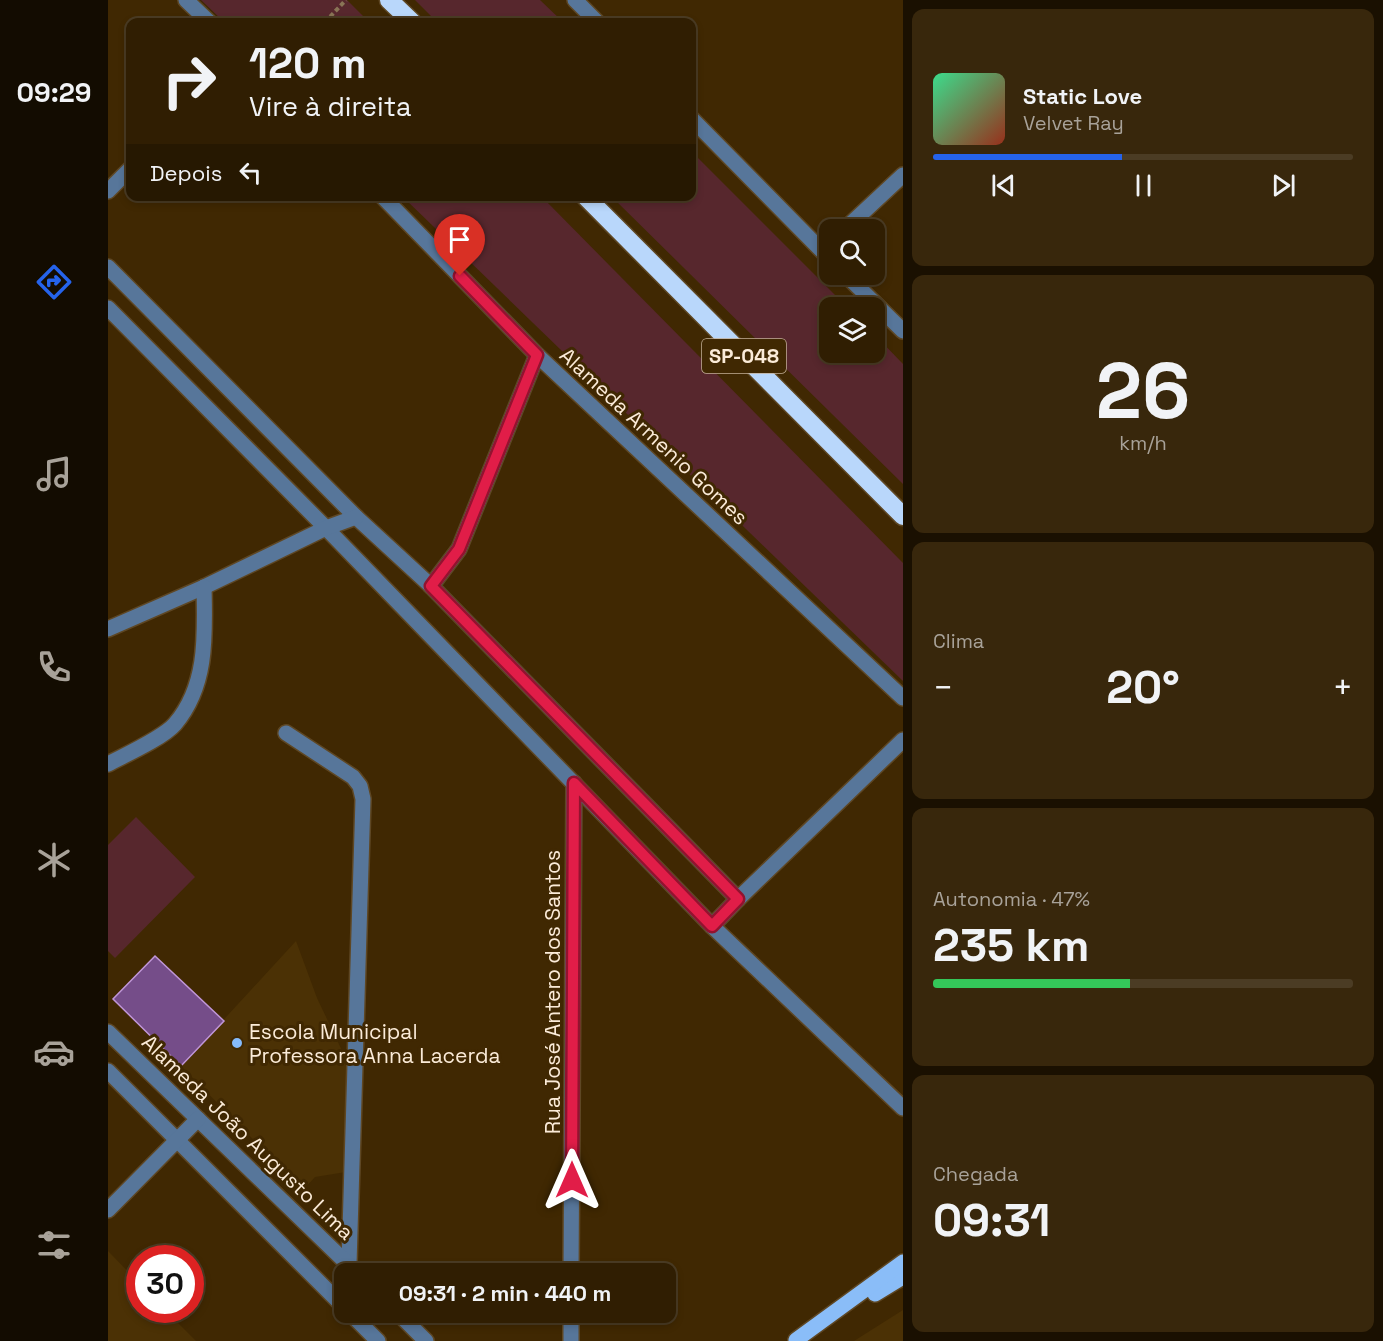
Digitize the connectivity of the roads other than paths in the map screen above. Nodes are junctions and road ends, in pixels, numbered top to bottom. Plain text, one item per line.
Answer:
1 (186, 0) edge
2 (389, 0) edge
3 (575, 0) edge
4 (205, 18) edge
5 (408, 18) edge
6 (593, 18) edge
7 (696, 123) edge
8 (126, 173) edge
9 (903, 175) edge
10 (108, 190) edge
11 (387, 201) edge
12 (590, 201) edge
13 (856, 219) edge
14 (819, 243) edge
15 (108, 267) edge
16 (856, 285) edge
17 (108, 308) edge
18 (903, 331) edge
19 (537, 355) junction
20 (903, 516) edge
21 (356, 517) junction
22 (326, 528) junction
23 (431, 586) junction
24 (204, 587) junction
25 (108, 628) edge
26 (903, 698) edge
27 (286, 734) dead end
28 (903, 740) edge
29 (108, 764) edge
30 (574, 783) junction
31 (738, 899) junction
32 (712, 926) junction
33 (108, 1032) edge
34 (108, 1071) edge
35 (903, 1108) edge
36 (198, 1119) junction
37 (178, 1140) junction
38 (108, 1210) edge
39 (348, 1263) edge
40 (354, 1263) edge
41 (572, 1263) edge
42 (903, 1263) edge
43 (903, 1277) edge
44 (334, 1297) edge
45 (360, 1323) edge
46 (408, 1323) edge
47 (571, 1323) edge
48 (378, 1341) edge
49 (426, 1341) edge
50 (571, 1341) edge
51 (796, 1341) edge

1 - 4 street
2 - 5 highway
3 - 6 street
7 - 14 street
8 - 10 street
9 - 13 street
11 - 19 street, Alameda Armenio Gomes
12 - 20 highway, SP-048
15 - 21 street
16 - 18 street
17 - 22 street
19 - 23 street
19 - 26 street, Alameda Armenio Gomes
21 - 22 street
21 - 23 street
22 - 24 street
22 - 30 street
23 - 31 street
24 - 25 street
24 - 29 street
27 - 40 street
28 - 31 street
30 - 32 street
30 - 41 street, Rua José Antero dos Santos
31 - 32 street
32 - 35 street
33 - 36 street, Alameda João Augusto Lima
34 - 37 street
36 - 37 street
36 - 39 street, Alameda João Augusto Lima
37 - 38 street
37 - 44 street
42 - 51 main road
43 - 51 main road
45 - 48 street
46 - 49 street
47 - 50 street

